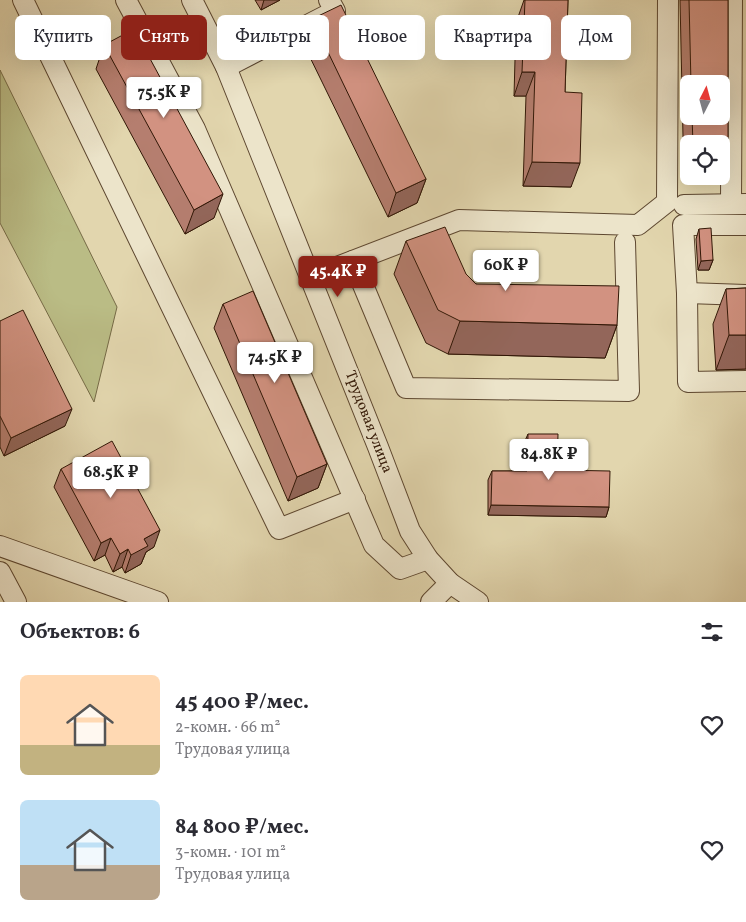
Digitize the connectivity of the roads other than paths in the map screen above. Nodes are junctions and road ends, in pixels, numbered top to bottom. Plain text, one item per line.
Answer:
1 (23, 0) edge
2 (126, 0) edge
3 (192, 0) edge
4 (329, 0) edge
5 (668, 0) edge
6 (732, 0) edge
7 (226, 67) junction
8 (738, 204) edge
9 (684, 205) dead end
10 (746, 225) edge
11 (625, 242) dead end
12 (353, 260) junction
13 (311, 277) junction
14 (687, 293) junction
15 (746, 295) edge
16 (746, 381) edge
17 (355, 500) junction
18 (0, 546) edge
19 (428, 559) junction
20 (0, 572) edge
21 (450, 583) junction
22 (16, 602) edge
23 (158, 602) edge
24 (431, 602) edge
25 (478, 602) edge

1 - 17 street
2 - 17 street
3 - 7 street, Трудовая улица
4 - 7 street
5 - 12 street
6 - 8 street
7 - 13 street, Трудовая улица
8 - 9 street
10 - 14 street
11 - 12 street
12 - 13 street
13 - 19 street, Трудовая улица
14 - 15 street
14 - 16 street
17 - 19 street
18 - 23 street
19 - 21 street, Трудовая улица
20 - 22 street
21 - 24 street
21 - 25 street, Трудовая улица

